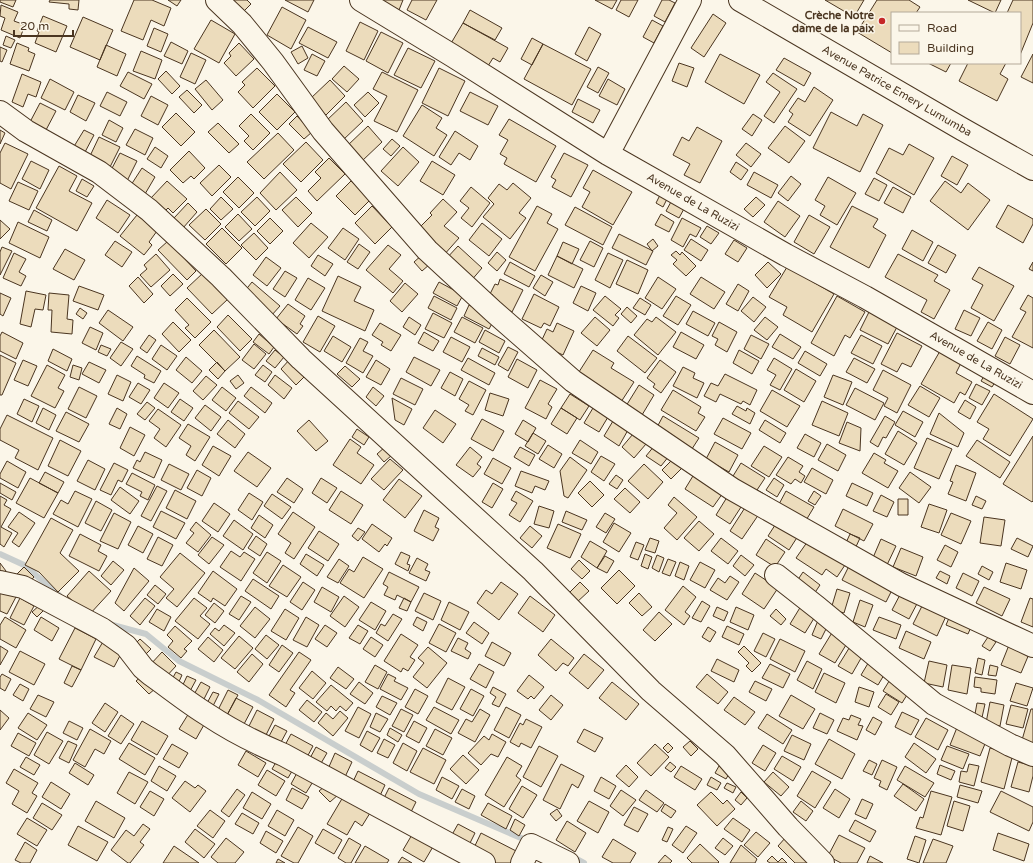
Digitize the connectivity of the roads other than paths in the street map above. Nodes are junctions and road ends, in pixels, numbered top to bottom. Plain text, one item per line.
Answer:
1 (218, 0) edge
2 (361, 0) edge
3 (690, 0) edge
4 (740, 0) edge
5 (0, 112) edge
6 (608, 154) junction
7 (1033, 168) edge
8 (1033, 393) edge
9 (776, 576) dead end
10 (0, 582) edge
11 (1033, 646) edge
12 (1033, 755) edge
13 (484, 863) edge
14 (522, 863) edge
15 (568, 863) edge
16 (823, 863) edge

1 - 11 street
2 - 6 street, Avenue de La Ruzizi
3 - 6 street
4 - 7 street, Avenue Patrice Emery Lumumba
5 - 16 street
6 - 8 street, Avenue de La Ruzizi
9 - 12 street
10 - 13 street
14 - 15 street

